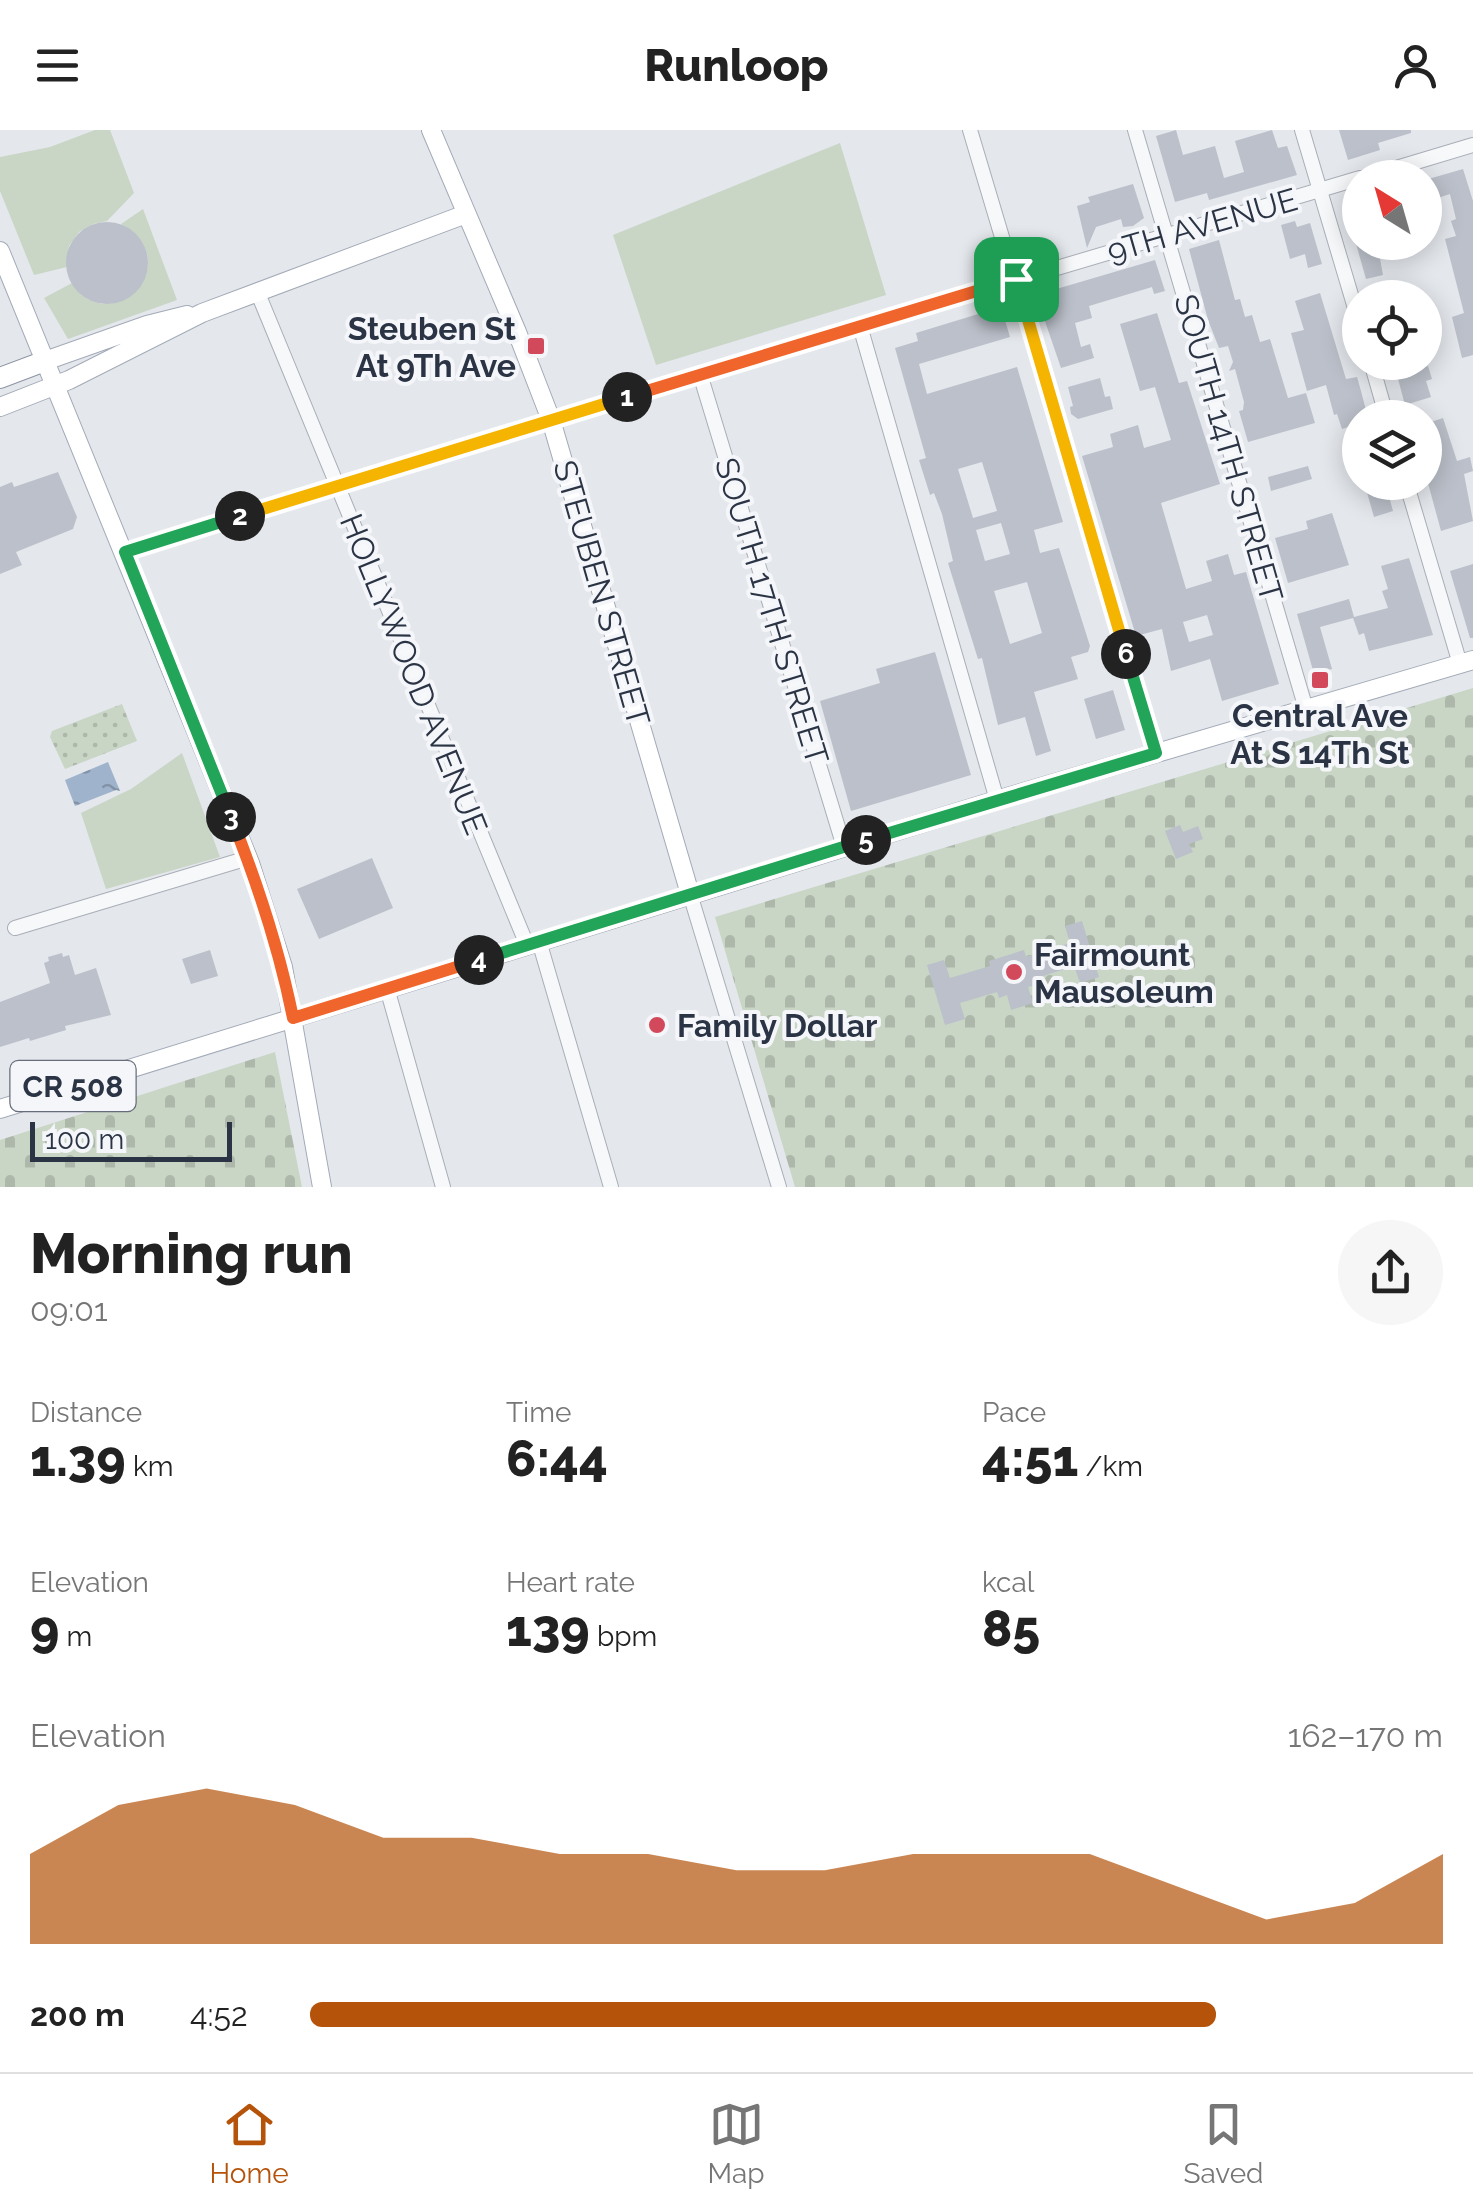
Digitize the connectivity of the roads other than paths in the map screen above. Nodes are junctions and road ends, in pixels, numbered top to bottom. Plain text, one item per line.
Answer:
1 (431, 130) edge
2 (970, 130) edge
3 (1135, 130) edge
4 (1302, 130) edge
5 (1470, 130) edge
6 (1473, 142) edge
7 (1418, 160) edge
8 (1342, 184) edge
9 (1320, 190) junction
10 (466, 214) junction
11 (1166, 235) junction
12 (0, 251) edge
13 (1016, 279) junction
14 (1346, 280) edge
15 (257, 292) junction
16 (202, 313) junction
17 (860, 326) junction
18 (45, 361) junction
19 (700, 374) junction
20 (0, 378) edge
21 (56, 386) junction
22 (0, 407) edge
23 (550, 420) junction
24 (337, 486) junction
25 (1412, 500) edge
26 (125, 552) junction
27 (1466, 662) edge
28 (1306, 709) junction
29 (1156, 753) junction
30 (997, 800) junction
31 (844, 847) junction
32 (248, 858) junction
33 (690, 894) junction
34 (15, 928) dead end
35 (533, 943) junction
36 (387, 988) junction
37 (293, 1018) junction
38 (0, 1108) edge
39 (322, 1187) edge
40 (443, 1187) edge
41 (611, 1187) edge
42 (779, 1187) edge

1 - 10 main road, STEUBEN STREET
2 - 13 street
3 - 11 street, SOUTH 14TH STREET
4 - 9 street
5 - 6 street
6 - 7 street, 9TH AVENUE
8 - 9 street, 9TH AVENUE
9 - 11 street, 9TH AVENUE
9 - 14 street
10 - 15 main road
10 - 23 main road, STEUBEN STREET
11 - 13 street, 9TH AVENUE
11 - 28 street, SOUTH 14TH STREET
12 - 18 main road
13 - 17 street, 9TH AVENUE
13 - 29 street
15 - 16 main road
15 - 24 street, HOLLYWOOD AVENUE
16 - 18 main road
16 - 21 main road
17 - 19 street, 9TH AVENUE
17 - 30 street
18 - 20 highway
18 - 21 main road
19 - 23 street, 9TH AVENUE
19 - 31 street, SOUTH 17TH STREET
21 - 22 main road
21 - 26 main road
23 - 24 street, 9TH AVENUE
23 - 33 main road, STEUBEN STREET
24 - 26 street, 9TH AVENUE
24 - 35 street, HOLLYWOOD AVENUE
25 - 27 street
26 - 32 main road
27 - 28 main road, CR 508
28 - 29 main road, CR 508
29 - 30 main road, CR 508
30 - 31 main road, CR 508
31 - 33 main road, CR 508
32 - 34 street
32 - 37 main road
33 - 35 main road, CR 508
33 - 42 street
35 - 36 main road, CR 508
35 - 41 street, HOLLYWOOD AVENUE
36 - 37 main road, CR 508
36 - 40 street
37 - 38 main road, CR 508
37 - 39 main road

